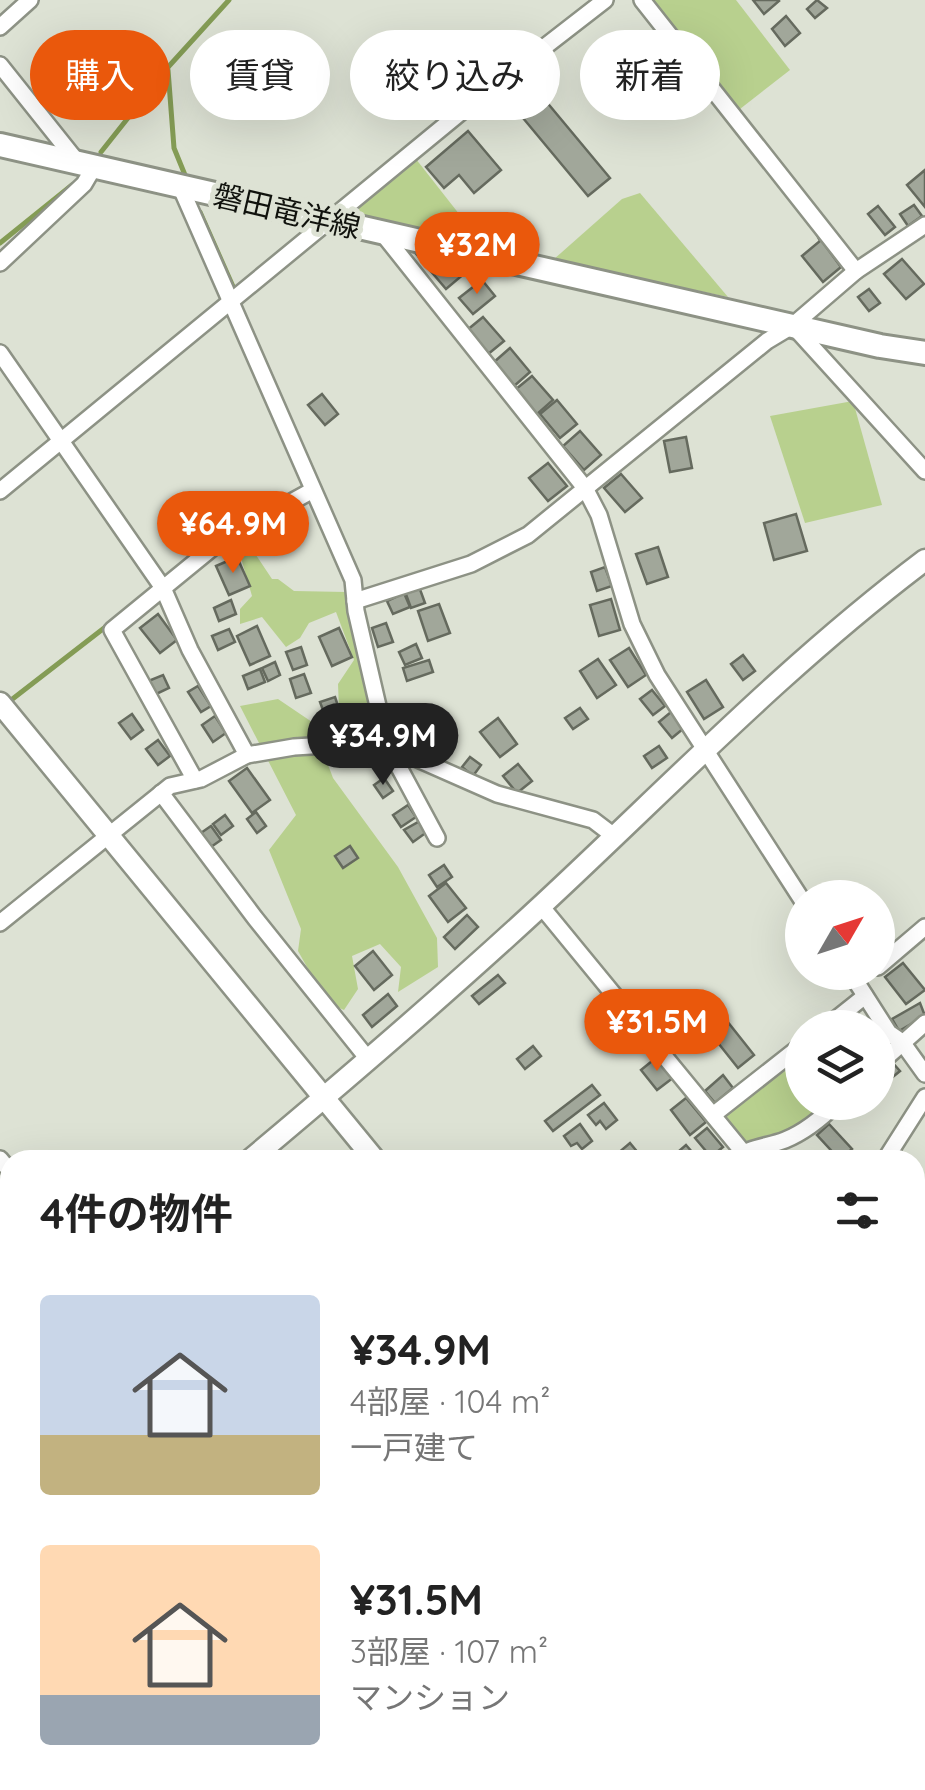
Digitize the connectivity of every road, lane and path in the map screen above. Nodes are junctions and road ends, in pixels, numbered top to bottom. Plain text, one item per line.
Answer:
1 (30, 0) edge
2 (605, 0) edge
3 (645, 1) edge
4 (0, 26) edge
5 (0, 64) edge
6 (0, 145) edge
7 (87, 165) junction
8 (180, 186) junction
9 (331, 221) junction
10 (925, 225) edge
11 (382, 234) junction
12 (0, 264) edge
13 (856, 271) junction
14 (232, 302) junction
15 (792, 326) junction
16 (0, 353) edge
17 (925, 353) edge
18 (61, 441) junction
19 (925, 471) edge
20 (586, 488) junction
21 (313, 490) junction
22 (0, 491) edge
23 (925, 560) edge
24 (163, 588) junction
25 (355, 601) junction
26 (0, 703) edge
27 (387, 746) junction
28 (705, 750) junction
29 (247, 756) junction
30 (194, 780) junction
31 (162, 793) junction
32 (108, 836) junction
33 (614, 836) junction
34 (437, 838) dead end
35 (789, 880) edge
36 (541, 906) junction
37 (0, 923) edge
38 (925, 927) edge
39 (895, 953) edge
40 (862, 990) edge
41 (925, 1023) edge
42 (902, 1042) junction
43 (895, 1049) edge
44 (368, 1059) junction
45 (785, 1059) edge
46 (925, 1074) edge
47 (925, 1097) edge
48 (323, 1099) junction
49 (713, 1116) junction
50 (819, 1120) edge
51 (262, 1150) edge
52 (366, 1150) edge
53 (734, 1150) edge
54 (756, 1150) edge
55 (891, 1150) edge

1 - 4 street
2 - 9 street
3 - 13 street
5 - 7 street
6 - 7 main road, 磐田竜洋線
7 - 8 main road, 磐田竜洋線
7 - 12 street
8 - 9 main road, 磐田竜洋線
8 - 14 street
9 - 11 main road, 磐田竜洋線
9 - 14 street
10 - 13 street
11 - 15 main road, 磐田竜洋線
11 - 20 street
13 - 15 street
14 - 18 street
14 - 21 street
15 - 17 main road, 磐田竜洋線
15 - 19 street
15 - 20 street
16 - 18 street
18 - 22 street
18 - 24 street
20 - 25 street
20 - 28 street
21 - 24 street
21 - 25 street
23 - 28 street
24 - 29 street
24 - 30 street
25 - 27 street
26 - 32 street
27 - 29 street
27 - 33 street
27 - 34 street
28 - 33 street
28 - 35 street
29 - 30 street
30 - 31 street
31 - 32 street
31 - 44 street
32 - 37 street
32 - 48 street
33 - 36 street
36 - 44 street
36 - 49 street
38 - 39 street
40 - 42 street
41 - 42 street
42 - 43 street
42 - 46 street
44 - 48 street
45 - 49 street
47 - 55 street
48 - 51 street
48 - 52 street
49 - 53 street
50 - 54 street

